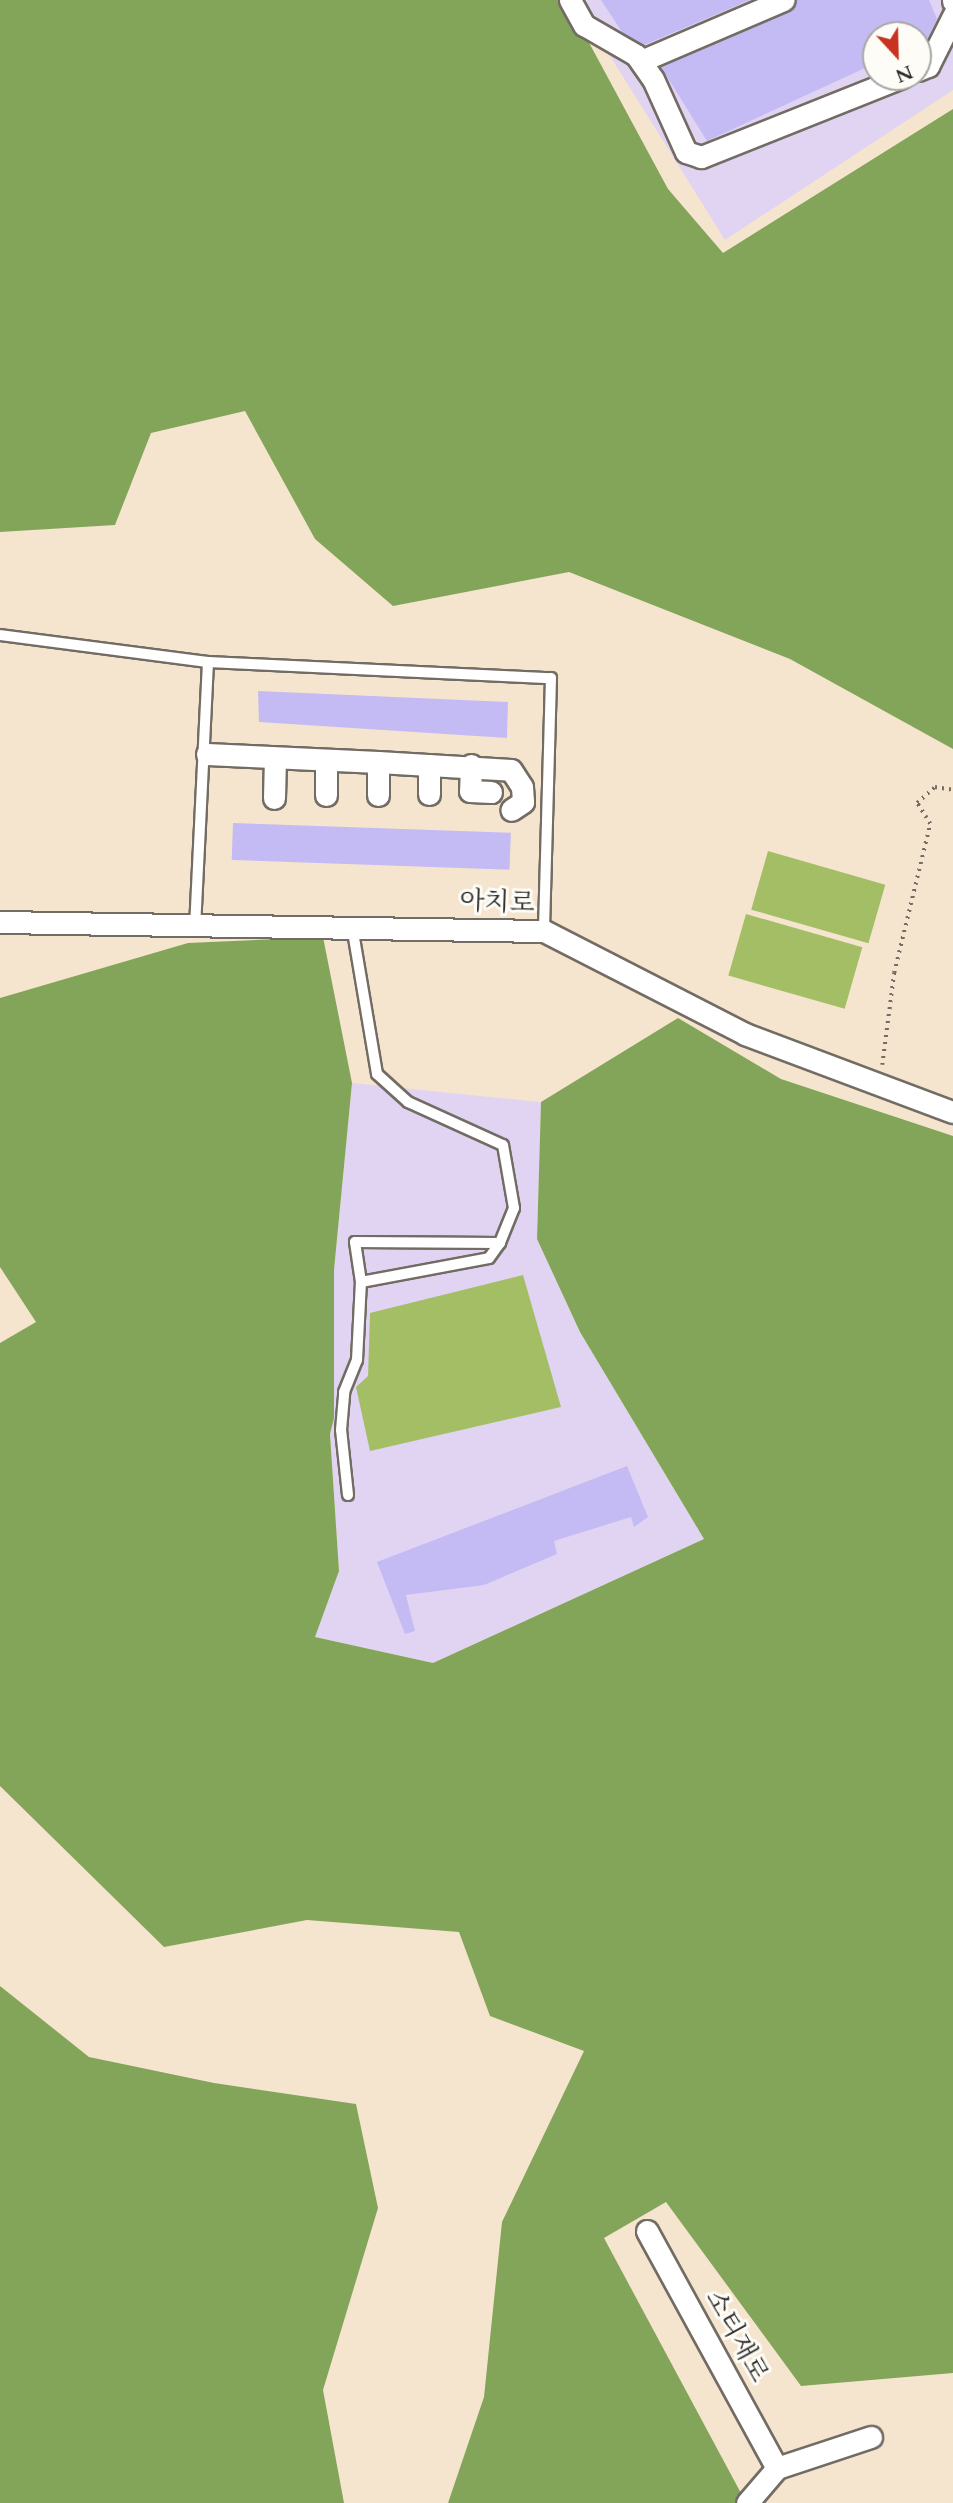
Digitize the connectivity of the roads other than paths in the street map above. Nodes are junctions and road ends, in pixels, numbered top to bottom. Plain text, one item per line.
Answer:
1 (570, 0) edge
2 (783, 0) edge
3 (953, 16) edge
4 (932, 58) edge
5 (640, 61) junction
6 (867, 91) edge
7 (0, 635) edge
8 (208, 662) junction
9 (207, 754) junction
10 (275, 758) junction
11 (326, 760) junction
12 (378, 762) junction
13 (429, 765) junction
14 (471, 765) junction
15 (491, 792) dead end
16 (326, 794) dead end
17 (429, 794) dead end
18 (378, 795) dead end
19 (274, 798) dead end
20 (511, 810) dead end
21 (0, 922) edge
22 (195, 926) junction
23 (352, 926) junction
24 (544, 931) junction
25 (953, 1112) edge
26 (500, 1243) junction
27 (361, 1282) junction
28 (348, 1495) dead end
29 (647, 2231) dead end
30 (871, 2437) dead end
31 (777, 2468) junction
32 (747, 2503) edge

1 - 5 street
2 - 5 street
3 - 4 street
5 - 6 street
7 - 8 lane
8 - 9 lane
8 - 24 lane
9 - 10 street
9 - 22 lane
10 - 11 street
10 - 19 street
11 - 12 street
11 - 16 street
12 - 13 street
12 - 18 street
13 - 14 street
13 - 17 street
14 - 15 street
14 - 20 street
21 - 22 street, 아치로
22 - 23 street, 아치로
23 - 24 street, 아치로
23 - 26 lane
24 - 25 street, 아치로
26 - 27 lane
26 - 27 lane
27 - 28 lane
29 - 31 street, 소티재로
30 - 31 street
31 - 32 street

